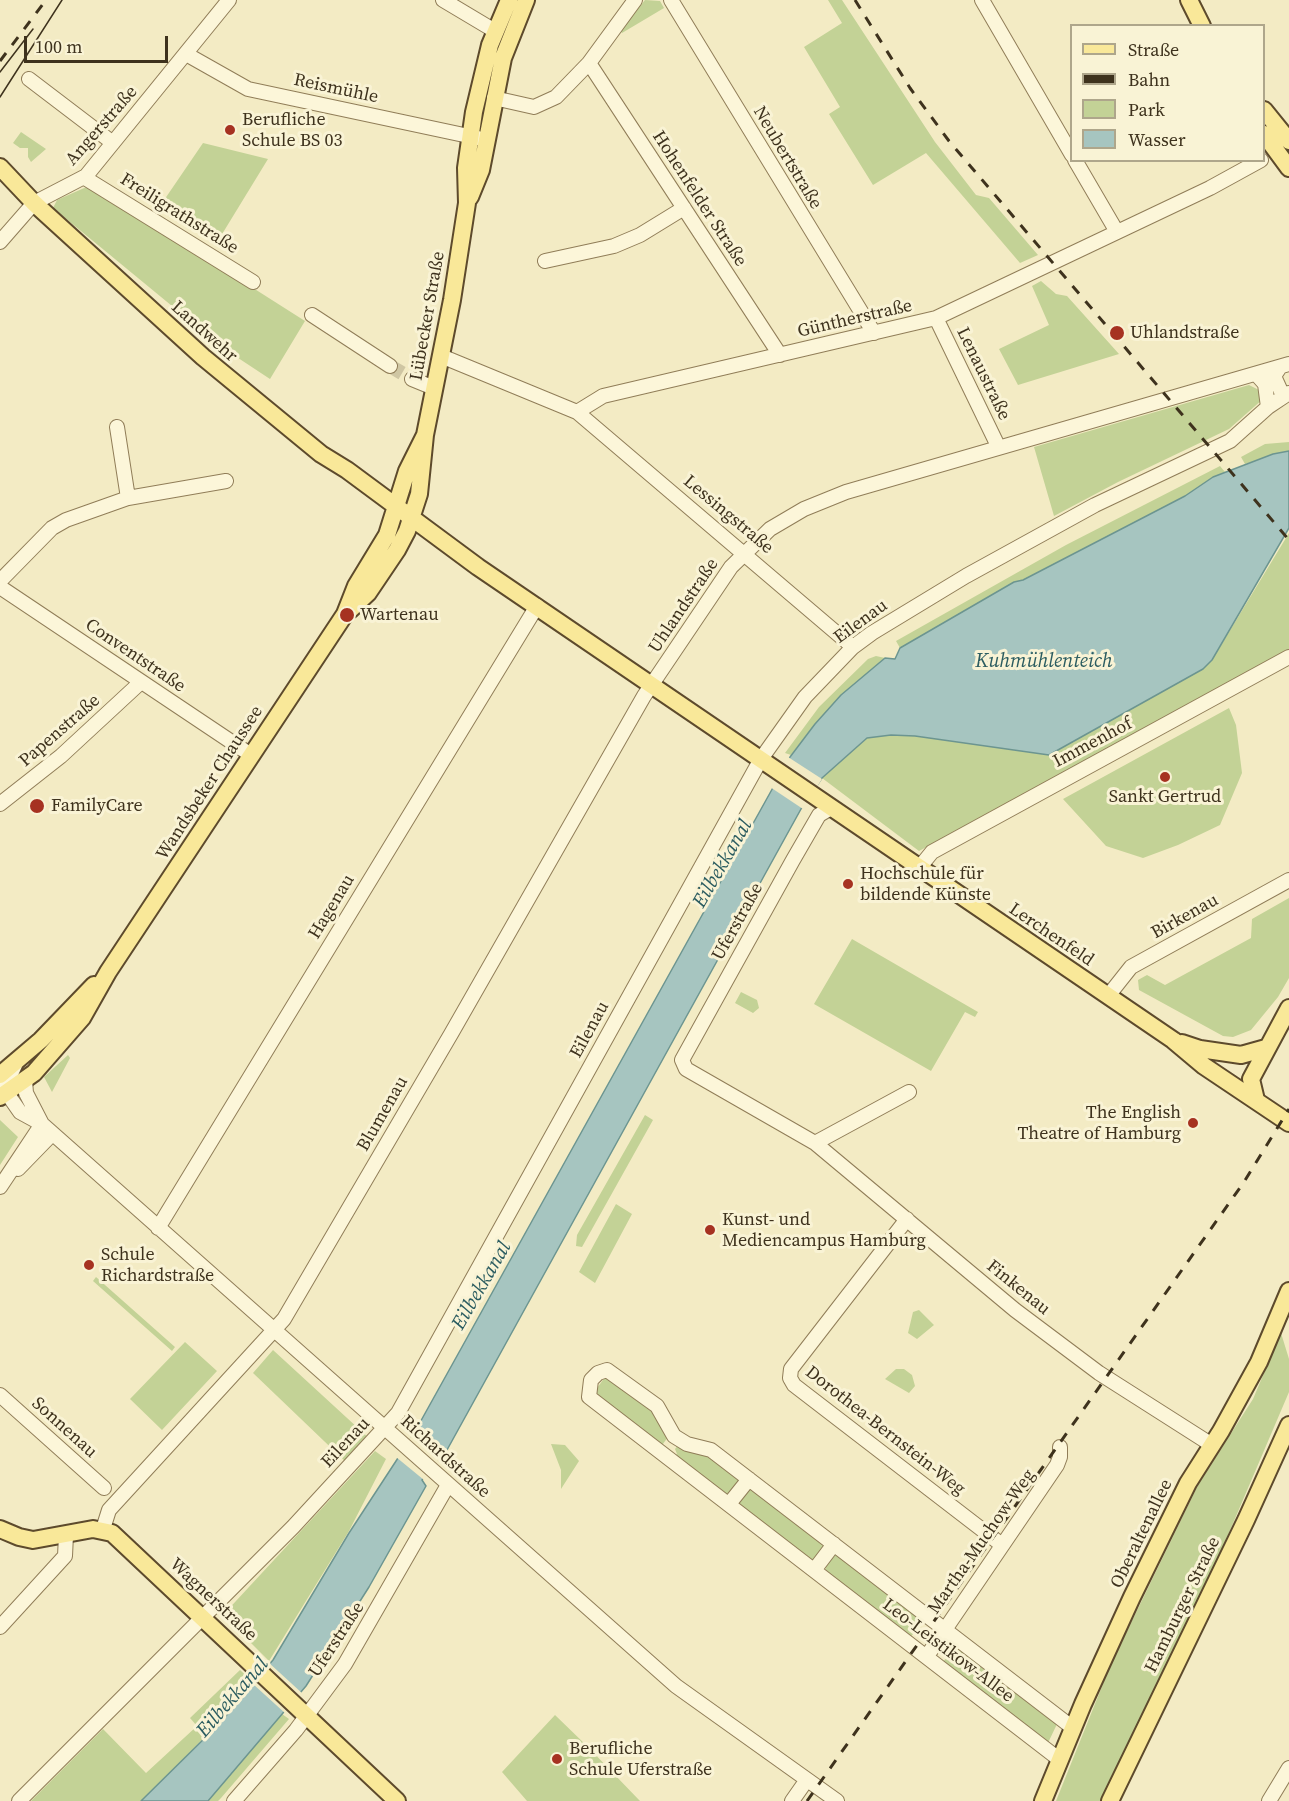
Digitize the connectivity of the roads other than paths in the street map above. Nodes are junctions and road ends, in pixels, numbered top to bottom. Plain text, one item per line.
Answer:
1 (229, 0) edge
2 (509, 0) edge
3 (525, 0) edge
4 (635, 0) edge
5 (671, 0) edge
6 (982, 0) edge
7 (1189, 0) edge
8 (445, 1) edge
9 (1201, 24) edge
10 (497, 26) junction
11 (506, 46) junction
12 (186, 54) junction
13 (589, 63) junction
14 (29, 79) dead end
15 (494, 98) junction
16 (1265, 117) edge
17 (1265, 137) edge
18 (478, 138) junction
19 (113, 143) junction
20 (1070, 153) edge
21 (1276, 153) edge
22 (1076, 162) edge
23 (1258, 162) edge
24 (0, 167) edge
25 (1289, 168) edge
26 (85, 178) junction
27 (34, 203) junction
28 (684, 208) junction
29 (1117, 232) junction
30 (0, 242) edge
31 (545, 261) dead end
32 (253, 282) dead end
33 (312, 315) dead end
34 (936, 318) junction
35 (874, 333) junction
36 (780, 355) junction
37 (441, 356) junction
38 (390, 366) tunnel mouth
39 (1284, 366) edge
40 (1256, 374) junction
41 (412, 379) tunnel mouth
42 (434, 388) junction
43 (1286, 395) edge
44 (1268, 407) junction
45 (577, 411) junction
46 (117, 427) dead end
47 (424, 435) junction
48 (998, 446) junction
49 (226, 482) dead end
50 (128, 498) junction
51 (398, 507) junction
52 (412, 518) junction
53 (745, 552) junction
54 (0, 581) edge
55 (0, 587) edge
56 (537, 606) junction
57 (345, 614) junction
58 (853, 647) junction
59 (1289, 657) edge
60 (141, 682) junction
61 (653, 686) junction
62 (251, 755) junction
63 (761, 759) junction
64 (0, 804) edge
65 (831, 808) junction
66 (919, 868) junction
67 (1289, 880) edge
68 (108, 972) junction
69 (1108, 996) junction
70 (1288, 1009) edge
71 (1173, 1040) junction
72 (1266, 1048) junction
73 (17, 1060) junction
74 (682, 1060) joint
75 (0, 1075) edge
76 (26, 1080) junction
77 (909, 1092) dead end
78 (2, 1095) edge
79 (1256, 1100) junction
80 (1289, 1123) edge
81 (47, 1129) junction
82 (815, 1143) junction
83 (0, 1187) edge
84 (907, 1219) junction
85 (158, 1228) junction
86 (1289, 1291) edge
87 (275, 1330) junction
88 (0, 1395) edge
89 (1289, 1425) edge
90 (386, 1428) junction
91 (674, 1436) junction
92 (1212, 1445) junction
93 (1060, 1447) dead end
94 (661, 1452) junction
95 (749, 1479) junction
96 (448, 1485) junction
97 (104, 1488) dead end
98 (729, 1504) junction
99 (0, 1529) edge
100 (104, 1529) junction
101 (66, 1535) junction
102 (834, 1545) junction
103 (1002, 1545) junction
104 (815, 1569) junction
105 (202, 1617) junction
106 (0, 1627) edge
107 (943, 1629) junction
108 (927, 1656) junction
109 (301, 1711) junction
110 (1073, 1728) junction
111 (1060, 1760) junction
112 (1289, 1768) edge
113 (806, 1781) junction
114 (19, 1801) edge
115 (234, 1801) edge
116 (397, 1801) edge
117 (792, 1801) edge
118 (837, 1801) edge
119 (1043, 1801) edge
120 (1110, 1801) edge
121 (1269, 1801) edge

1 - 12 street, Angerstraße
2 - 10 main road, Lübecker Straße
3 - 11 main road, Lübecker Straße
4 - 13 street
5 - 35 street, Neubertstraße
6 - 20 street
7 - 9 main road
8 - 10 street
10 - 11 street
10 - 18 main road, Lübecker Straße
11 - 15 main road, Lübecker Straße
12 - 18 street, Reismühle
12 - 19 street, Angerstraße
13 - 15 street
13 - 28 street, Hohenfelder Straße
14 - 19 street
15 - 18 main road, Lübecker Straße
16 - 21 main road
17 - 21 main road
18 - 37 main road, Lübecker Straße
19 - 26 street, Angerstraße
21 - 25 main road
22 - 29 street
23 - 29 street, Güntherstraße
24 - 27 main road, Landwehr
26 - 27 street, Angerstraße
26 - 32 street, Freiligrathstraße
27 - 30 street
27 - 51 main road, Landwehr
28 - 31 street
28 - 36 street, Hohenfelder Straße
29 - 34 street, Güntherstraße
33 - 38 street
34 - 35 street, Güntherstraße
34 - 48 street, Lenaustraße
35 - 36 street, Güntherstraße
36 - 45 street, Güntherstraße
37 - 42 main road, Lübecker Straße
37 - 45 street
39 - 40 street, Uhlandstraße
39 - 43 street, Uhlandstraße
40 - 44 street
40 - 48 street, Uhlandstraße
41 - 42 street
42 - 47 main road, Lübecker Straße
43 - 44 street, Eilenau
44 - 58 street, Eilenau
45 - 53 street, Lessingstraße
46 - 50 street
47 - 51 main road, Lübecker Straße
47 - 52 main road, Lübecker Straße
48 - 53 street, Uhlandstraße
49 - 50 street
50 - 54 street
51 - 52 main road, Landwehr
51 - 57 main road, Wandsbeker Chaussee
52 - 56 main road
52 - 57 main road, Wandsbeker Chaussee
53 - 58 street, Lessingstraße
53 - 61 street, Uhlandstraße
55 - 60 street, Conventstraße
56 - 61 main road
56 - 85 street, Hagenau
57 - 62 main road, Wandsbeker Chaussee
58 - 63 street, Eilenau
59 - 66 street, Immenhof
60 - 62 street, Conventstraße
60 - 64 street, Papenstraße
61 - 63 main road
61 - 87 street, Blumenau
62 - 68 main road, Wandsbeker Chaussee
63 - 65 main road, Lerchenfeld
63 - 90 street, Eilenau
65 - 66 main road, Lerchenfeld
65 - 74 street, Uferstraße
66 - 69 main road, Lerchenfeld
67 - 69 street, Birkenau
68 - 73 main road, Wandsbeker Chaussee
68 - 76 main road, Wandsbeker Chaussee
69 - 71 main road, Lerchenfeld
70 - 72 main road
71 - 72 main road
71 - 79 main road, Lerchenfeld
72 - 79 main road
73 - 75 main road, Wandsbeker Chaussee
73 - 78 street
74 - 82 street, Finkenau
76 - 78 main road, Wandsbeker Chaussee
76 - 81 street, Richardstraße
77 - 82 street
78 - 81 street, Richardstraße
79 - 80 main road, Lerchenfeld
81 - 83 street
81 - 85 street, Richardstraße
82 - 84 street, Finkenau
84 - 92 street, Finkenau
84 - 103 street, Dorothea-Bernstein-Weg
85 - 87 street, Richardstraße
86 - 92 main road, Oberaltenallee
87 - 90 street, Richardstraße
87 - 100 street, Blumenau
88 - 97 street, Sonnenau
89 - 120 main road, Hamburger Straße
90 - 96 street, Richardstraße
90 - 105 street, Eilenau
91 - 94 street
91 - 94 street, Leo-Leistikow-Allee
91 - 95 street, Leo-Leistikow-Allee
92 - 110 main road, Oberaltenallee
93 - 103 street, Martha-Muchow-Weg
94 - 98 street, Leo-Leistikow-Allee
95 - 98 street
95 - 102 street, Leo-Leistikow-Allee
96 - 109 street, Uferstraße
96 - 113 street, Richardstraße
98 - 104 street, Leo-Leistikow-Allee
99 - 101 main road
100 - 101 main road
100 - 105 main road, Wagnerstraße
101 - 106 street
102 - 104 street
102 - 107 street, Leo-Leistikow-Allee
103 - 107 street, Martha-Muchow-Weg
104 - 108 street, Leo-Leistikow-Allee
105 - 109 main road, Wagnerstraße
105 - 114 street, Eilenau
107 - 108 street, Martha-Muchow-Weg
107 - 110 street, Leo-Leistikow-Allee
108 - 111 street, Leo-Leistikow-Allee
109 - 115 street, Uferstraße
109 - 116 main road, Wagnerstraße
110 - 111 main road, Oberaltenallee
111 - 119 main road, Oberaltenallee
112 - 121 street
113 - 117 street
113 - 118 street, Richardstraße

